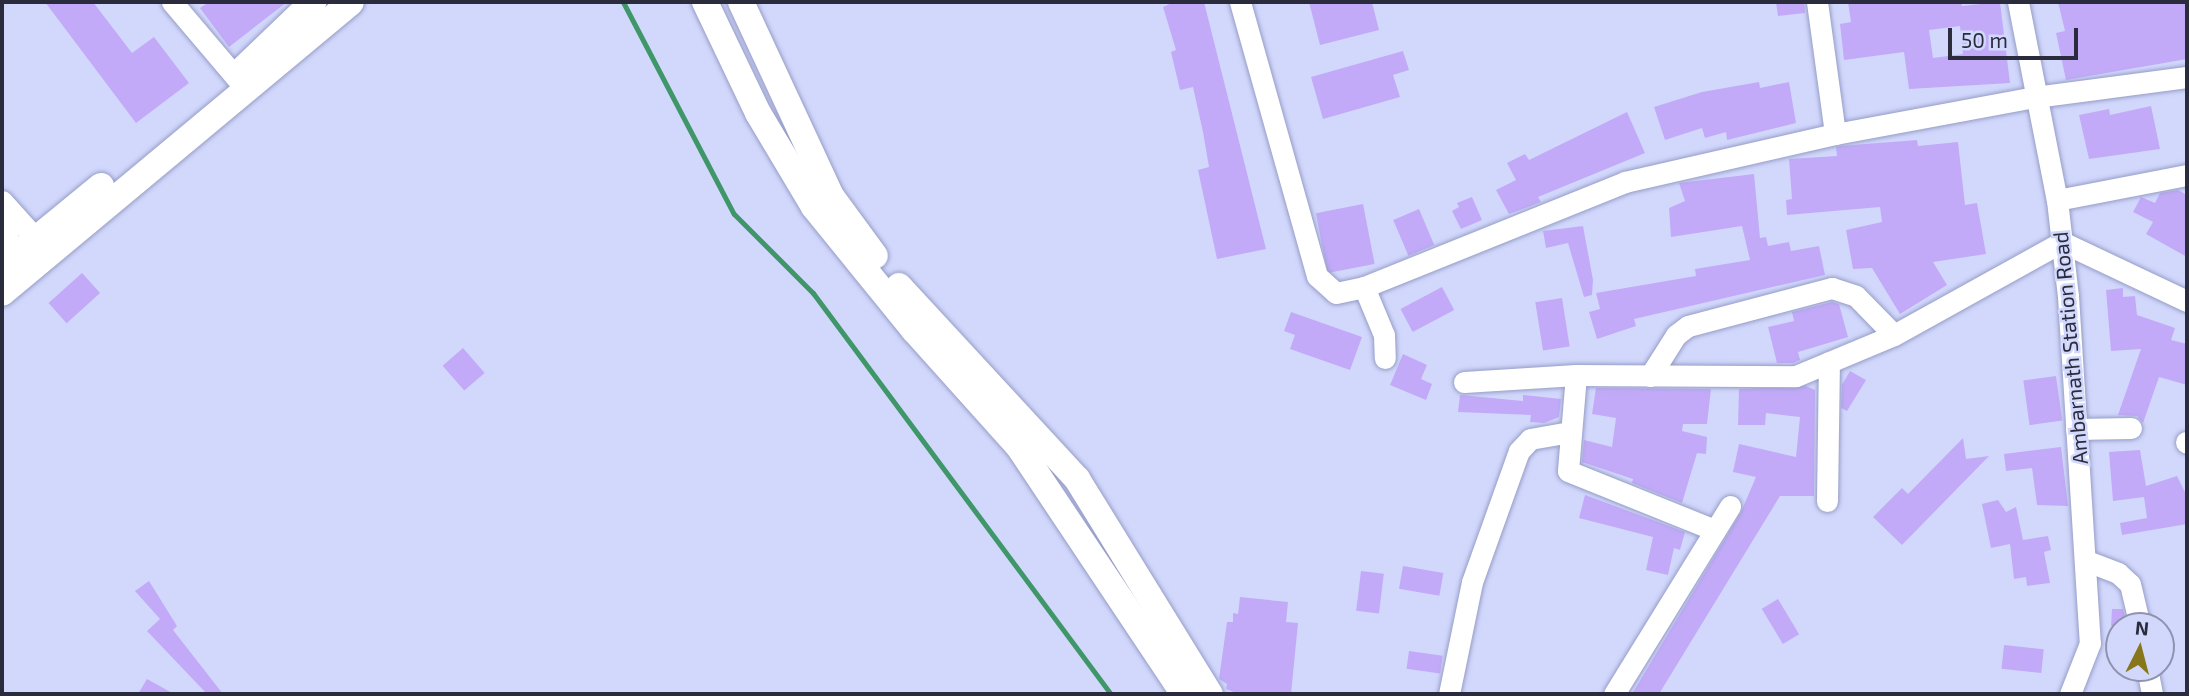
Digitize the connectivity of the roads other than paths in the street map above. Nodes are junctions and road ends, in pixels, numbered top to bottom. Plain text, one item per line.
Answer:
1 (172, 2) edge
2 (313, 2) edge
3 (351, 2) edge
4 (705, 2) edge
5 (741, 2) edge
6 (1240, 2) edge
7 (1817, 2) edge
8 (2018, 2) edge
9 (2187, 77) edge
10 (240, 82) junction
11 (2035, 97) junction
12 (1835, 134) junction
13 (2187, 175) edge
14 (2057, 200) junction
15 (2, 201) edge
16 (2, 215) edge
17 (2062, 242) junction
18 (42, 246) junction
19 (9, 274) edge
20 (1364, 287) junction
21 (2187, 301) edge
22 (1894, 335) junction
23 (1385, 358) dead end
24 (1829, 362) junction
25 (1576, 375) junction
26 (1650, 376) junction
27 (1464, 382) dead end
28 (2131, 428) dead end
29 (2076, 429) junction
30 (1570, 432) junction
31 (1828, 501) dead end
32 (1730, 506) dead end
33 (1715, 530) junction
34 (2087, 561) junction
35 (2137, 612) edge
36 (1184, 694) edge
37 (1210, 694) edge
38 (1449, 694) edge
39 (1614, 694) edge
40 (2070, 694) edge

1 - 10 street
2 - 10 main road
3 - 10 main road
4 - 36 main road
5 - 37 main road
6 - 20 street
7 - 12 street
8 - 11 street, Ambarnath Station Road
9 - 11 street
10 - 18 main road
11 - 12 street
11 - 14 street, Ambarnath Station Road
12 - 20 street
13 - 14 street
14 - 17 street, Ambarnath Station Road
15 - 18 street
16 - 19 street
17 - 21 street
17 - 22 street
17 - 29 street, Ambarnath Station Road
18 - 19 main road
20 - 23 street
22 - 24 street
22 - 26 street
24 - 26 street
24 - 31 street
25 - 26 street
25 - 27 street
25 - 30 street
28 - 29 street
29 - 34 street, Ambarnath Station Road
30 - 33 street
30 - 38 street
32 - 33 street
33 - 39 street
34 - 35 street
34 - 40 street, Ambarnath Station Road

